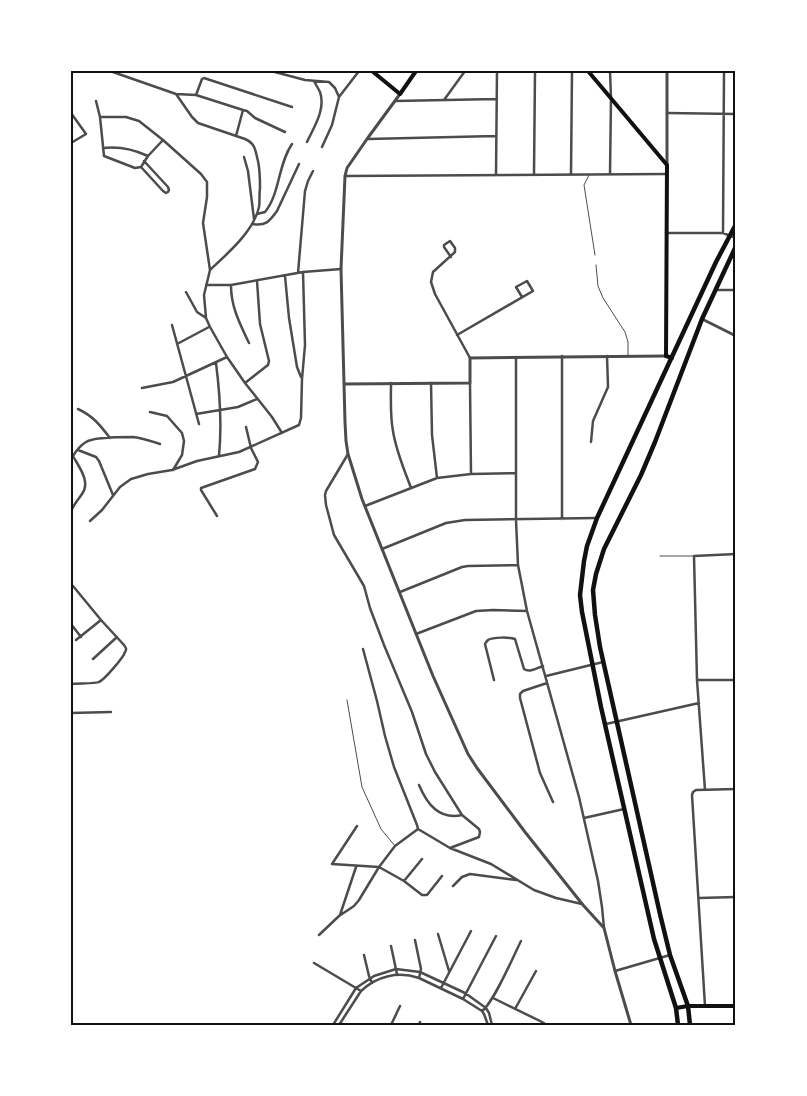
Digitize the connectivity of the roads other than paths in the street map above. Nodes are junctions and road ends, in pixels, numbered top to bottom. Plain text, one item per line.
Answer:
1 (110, 71) edge
2 (271, 71) edge
3 (359, 71) edge
4 (372, 71) edge
5 (416, 71) edge
6 (465, 71) edge
7 (497, 71) edge
8 (535, 71) edge
9 (572, 71) edge
10 (588, 71) edge
11 (610, 71) edge
12 (667, 71) edge
13 (724, 71) edge
14 (314, 81) junction
15 (176, 94) junction
16 (400, 94) junction
17 (196, 95) junction
18 (339, 97) junction
19 (497, 98) junction
20 (611, 98) junction
21 (444, 100) junction
22 (96, 101) dead end
23 (395, 101) junction
24 (292, 107) dead end
25 (243, 110) junction
26 (71, 113) edge
27 (666, 113) junction
28 (724, 114) junction
29 (736, 114) edge
30 (100, 117) junction
31 (285, 132) dead end
32 (236, 136) junction
33 (496, 136) junction
34 (367, 139) junction
35 (164, 140) junction
36 (307, 142) dead end
37 (71, 143) edge
38 (292, 144) dead end
39 (322, 147) dead end
40 (103, 148) junction
41 (148, 156) junction
42 (244, 157) dead end
43 (144, 161) junction
44 (299, 164) dead end
45 (667, 165) junction
46 (141, 167) junction
47 (313, 171) dead end
48 (496, 174) junction
49 (534, 174) junction
50 (571, 174) junction
51 (590, 174) junction
52 (610, 174) junction
53 (667, 174) junction
54 (344, 176) junction
55 (257, 214) junction
56 (253, 222) junction
57 (736, 224) edge
58 (666, 233) junction
59 (723, 233) junction
60 (730, 235) junction
61 (736, 238) edge
62 (736, 246) edge
63 (595, 255) dead end
64 (452, 256) junction
65 (596, 265) dead end
66 (341, 268) junction
67 (210, 270) junction
68 (303, 272) junction
69 (298, 273) junction
70 (286, 276) junction
71 (257, 281) junction
72 (206, 285) junction
73 (231, 285) junction
74 (715, 290) junction
75 (736, 290) edge
76 (186, 292) dead end
77 (522, 297) junction
78 (696, 305) junction
79 (206, 318) junction
80 (702, 319) junction
81 (172, 325) dead end
82 (210, 327) junction
83 (457, 335) junction
84 (736, 336) edge
85 (249, 343) dead end
86 (178, 344) junction
87 (562, 356) junction
88 (607, 356) junction
89 (628, 356) junction
90 (666, 356) junction
91 (227, 357) junction
92 (516, 357) junction
93 (470, 358) junction
94 (672, 358) junction
95 (216, 363) junction
96 (186, 377) junction
97 (302, 378) junction
98 (245, 383) junction
99 (391, 383) junction
100 (431, 383) junction
101 (470, 383) junction
102 (344, 384) junction
103 (142, 388) dead end
104 (257, 399) junction
105 (78, 410) dead end
106 (220, 410) junction
107 (150, 412) dead end
108 (196, 414) junction
109 (199, 424) dead end
110 (246, 427) dead end
111 (282, 433) junction
112 (110, 438) junction
113 (591, 442) dead end
114 (160, 444) dead end
115 (251, 448) junction
116 (78, 450) junction
117 (348, 454) junction
118 (220, 456) junction
119 (172, 470) junction
120 (516, 473) junction
121 (471, 474) junction
122 (437, 478) junction
123 (411, 488) junction
124 (113, 495) junction
125 (365, 506) junction
126 (71, 511) edge
127 (217, 516) dead end
128 (597, 518) junction
129 (562, 519) junction
130 (516, 520) junction
131 (90, 521) dead end
132 (382, 549) junction
133 (736, 554) edge
134 (660, 556) dead end
135 (694, 556) junction
136 (518, 565) junction
137 (73, 586) dead end
138 (399, 592) junction
139 (527, 611) junction
140 (101, 620) junction
141 (71, 624) edge
142 (416, 634) junction
143 (81, 637) junction
144 (117, 637) junction
145 (76, 640) dead end
146 (363, 649) dead end
147 (93, 660) dead end
148 (603, 662) junction
149 (592, 665) junction
150 (543, 666) junction
151 (546, 676) junction
152 (494, 680) dead end
153 (697, 680) junction
154 (736, 680) edge
155 (547, 683) junction
156 (71, 684) edge
157 (347, 700) dead end
158 (699, 703) junction
159 (111, 712) dead end
160 (71, 713) edge
161 (617, 722) junction
162 (606, 724) junction
163 (419, 785) dead end
164 (736, 789) edge
165 (704, 790) junction
166 (553, 802) dead end
167 (625, 808) junction
168 (462, 815) junction
169 (584, 818) junction
170 (357, 826) dead end
171 (418, 830) junction
172 (394, 846) junction
173 (450, 848) junction
174 (422, 859) dead end
175 (356, 866) junction
176 (379, 867) junction
177 (442, 876) dead end
178 (517, 880) junction
179 (404, 881) junction
180 (453, 886) dead end
181 (699, 898) junction
182 (736, 898) edge
183 (583, 905) junction
184 (339, 916) junction
185 (604, 928) junction
186 (471, 931) dead end
187 (438, 934) dead end
188 (319, 935) dead end
189 (496, 936) dead end
190 (415, 940) dead end
191 (521, 941) dead end
192 (391, 946) dead end
193 (364, 955) dead end
194 (670, 955) junction
195 (660, 958) junction
196 (314, 963) dead end
197 (396, 969) junction
198 (536, 971) dead end
199 (614, 971) junction
200 (420, 972) junction
201 (449, 972) junction
202 (397, 974) junction
203 (419, 978) junction
204 (369, 979) junction
205 (372, 983) junction
206 (443, 983) junction
207 (356, 988) junction
208 (441, 988) junction
209 (361, 991) junction
210 (465, 994) junction
211 (492, 998) junction
212 (462, 999) junction
213 (400, 1006) dead end
214 (688, 1006) junction
215 (705, 1006) junction
216 (736, 1006) edge
217 (486, 1008) junction
218 (676, 1008) junction
219 (515, 1009) junction
220 (482, 1011) junction
221 (544, 1022) dead end
222 (333, 1025) edge
223 (339, 1025) edge
224 (390, 1025) edge
225 (488, 1025) edge
226 (492, 1025) edge
227 (631, 1025) edge
228 (678, 1025) edge
229 (690, 1025) edge

1 - 15 street
2 - 14 street
3 - 18 street
4 - 16 main road
5 - 16 main road
6 - 21 street
7 - 19 street
8 - 49 street
9 - 50 street
10 - 20 main road
11 - 20 street
12 - 27 street
13 - 28 street
14 - 18 street
14 - 36 street
15 - 17 street
15 - 32 street
16 - 23 street
17 - 24 street
17 - 25 street
18 - 39 street
19 - 21 street
19 - 33 street
20 - 45 main road
20 - 52 street
21 - 23 street
22 - 30 street
23 - 34 street
25 - 31 street
25 - 32 street
26 - 37 street
27 - 28 street
27 - 45 street
28 - 29 street
28 - 59 street
30 - 35 street
30 - 40 street
32 - 55 street
33 - 34 street
33 - 48 street
34 - 54 street
35 - 41 street
35 - 67 street
38 - 55 street
40 - 41 street
40 - 46 street
41 - 43 street
42 - 56 street
43 - 46 street
43 - 46 street
44 - 56 street
45 - 53 main road
47 - 69 street
48 - 49 street
48 - 54 street
49 - 50 street
50 - 51 street
51 - 52 street
51 - 63 lane
52 - 53 street
53 - 58 main road
54 - 66 street
55 - 56 street
56 - 67 street
57 - 60 main road
58 - 59 street
58 - 90 main road
59 - 60 street
60 - 61 street
60 - 78 main road
62 - 74 main road
64 - 64 street
64 - 83 street
65 - 89 lane
66 - 68 street
66 - 102 street
67 - 72 street
68 - 69 street
68 - 97 street
69 - 70 street
70 - 71 street
70 - 97 street
71 - 73 street
71 - 98 street
72 - 73 street
72 - 79 street
73 - 85 street
74 - 75 street
74 - 80 main road
76 - 79 street
77 - 77 street
77 - 83 street
78 - 80 main road
78 - 94 main road
79 - 82 street
80 - 84 street
80 - 148 main road
81 - 86 street
82 - 86 street
82 - 91 street
83 - 93 street
86 - 96 street
87 - 88 street
87 - 92 street
87 - 129 street
88 - 89 street
88 - 113 street
89 - 90 street
90 - 94 main road
91 - 95 street
91 - 98 street
92 - 93 street
92 - 120 street
93 - 101 street
94 - 128 main road
95 - 96 street
95 - 106 street
96 - 103 street
96 - 108 street
97 - 111 street
98 - 104 street
99 - 100 street
99 - 102 street
99 - 123 street
100 - 101 street
100 - 122 street
101 - 121 street
102 - 117 street
104 - 106 street
104 - 111 street
105 - 112 street
106 - 108 street
106 - 118 street
107 - 119 street
108 - 109 street
110 - 115 street
111 - 115 street
112 - 114 street
112 - 116 street
115 - 118 street
115 - 127 street
116 - 124 street
116 - 126 street
117 - 125 street
117 - 168 street
118 - 119 street
119 - 124 street
120 - 121 street
120 - 130 street
121 - 122 street
122 - 123 street
123 - 125 street
124 - 131 street
125 - 132 street
128 - 129 street
128 - 149 main road
129 - 130 street
130 - 132 street
130 - 136 street
132 - 138 street
133 - 135 street
134 - 135 lane
135 - 153 street
136 - 138 street
136 - 139 street
137 - 140 street
138 - 142 street
139 - 142 street
139 - 150 street
140 - 143 street
140 - 144 street
141 - 143 street
142 - 183 street
143 - 145 street
144 - 147 street
144 - 156 street
146 - 171 street
148 - 149 street
148 - 161 main road
149 - 151 street
149 - 162 main road
150 - 151 street
150 - 152 street
151 - 155 street
153 - 154 street
153 - 158 street
155 - 166 street
155 - 169 street
157 - 172 lane
158 - 161 street
158 - 165 street
159 - 160 street
161 - 162 street
161 - 194 main road
162 - 167 main road
163 - 168 street
164 - 165 street
165 - 181 street
167 - 169 street
167 - 195 main road
168 - 173 street
169 - 185 street
170 - 175 street
171 - 172 street
171 - 173 street
172 - 176 street
173 - 178 street
174 - 179 street
175 - 176 street
175 - 184 street
176 - 179 street
176 - 184 street
177 - 179 street
178 - 180 street
178 - 183 street
181 - 182 street
181 - 215 street
183 - 185 street
184 - 188 street
185 - 199 street
186 - 201 street
187 - 201 street
189 - 210 street
190 - 200 street
191 - 211 street
192 - 197 street
193 - 204 street
194 - 195 street
194 - 214 main road
195 - 199 street
195 - 218 main road
196 - 207 street
197 - 200 street
197 - 202 street
197 - 204 street
198 - 219 street
199 - 227 street
200 - 203 street
200 - 206 street
201 - 206 street
202 - 203 street
202 - 205 street
203 - 208 street
204 - 205 street
204 - 207 street
205 - 209 street
206 - 208 street
206 - 210 street
207 - 209 street
207 - 222 street
208 - 212 street
209 - 223 street
210 - 212 street
210 - 217 street
211 - 217 street
211 - 219 street
212 - 220 street
213 - 224 street
214 - 215 main road
214 - 218 main road
214 - 229 main road
215 - 216 main road
217 - 220 street
217 - 226 street
218 - 228 main road
219 - 221 street
220 - 225 street

